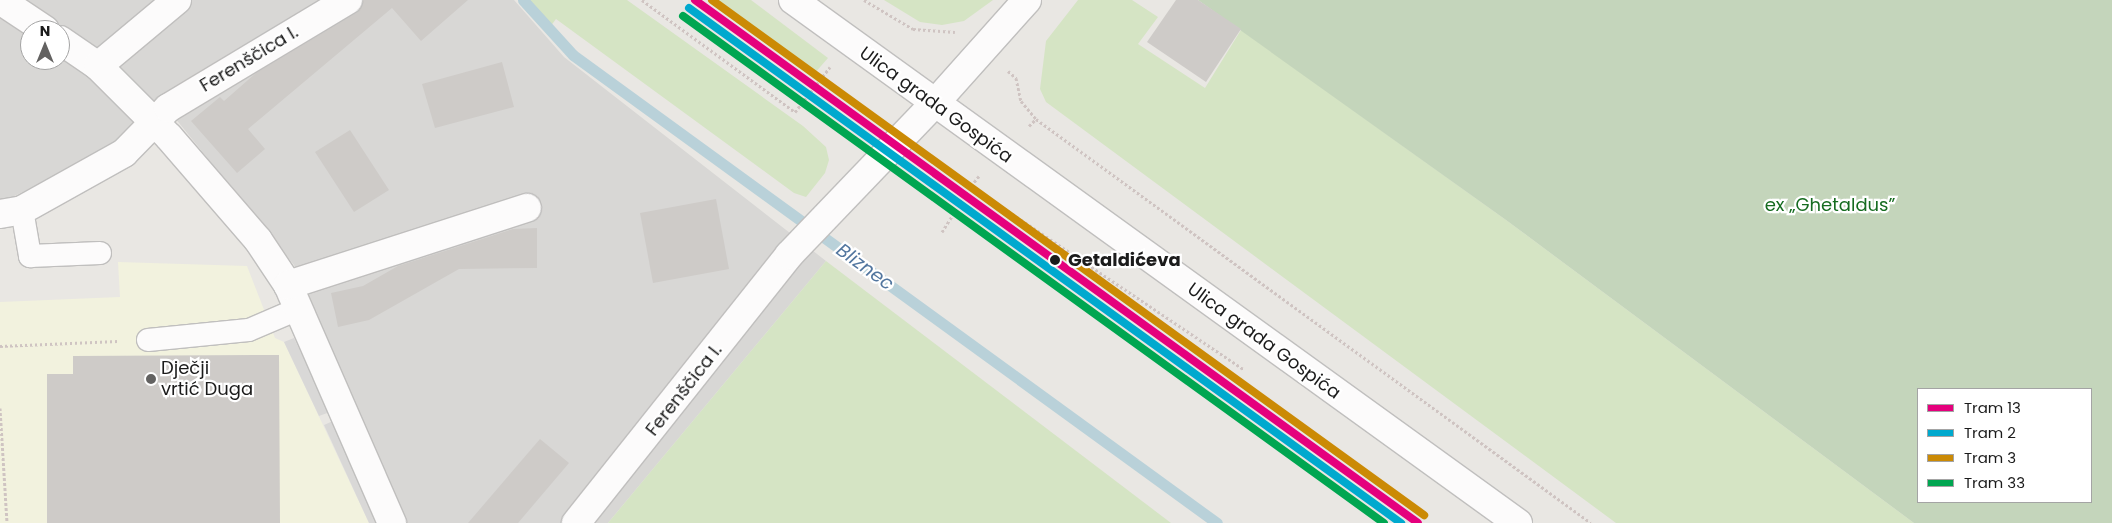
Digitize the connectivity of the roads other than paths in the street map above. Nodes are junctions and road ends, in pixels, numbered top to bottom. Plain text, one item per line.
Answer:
1 (0, 0) edge
2 (177, 0) edge
3 (348, 0) edge
4 (793, 0) edge
5 (1027, 0) edge
6 (30, 20) edge
7 (70, 47) edge
8 (98, 66) junction
9 (935, 104) junction
10 (153, 122) junction
11 (527, 208) dead end
12 (11, 212) edge
13 (100, 253) dead end
14 (293, 297) junction
15 (148, 340) road end
16 (392, 523) edge
17 (576, 523) edge
18 (1518, 523) edge

1 - 6 street
2 - 8 street
3 - 10 street, Ferenščica I.
4 - 9 street, Ulica grada Gospića
5 - 9 street, Ferenščica I.
7 - 8 street
8 - 10 street
9 - 17 street, Ferenščica I.
9 - 18 street, Ulica grada Gospića
10 - 12 street, Ferenščica I.
10 - 14 street
11 - 14 street
12 - 13 lane
14 - 15 lane
14 - 16 street

